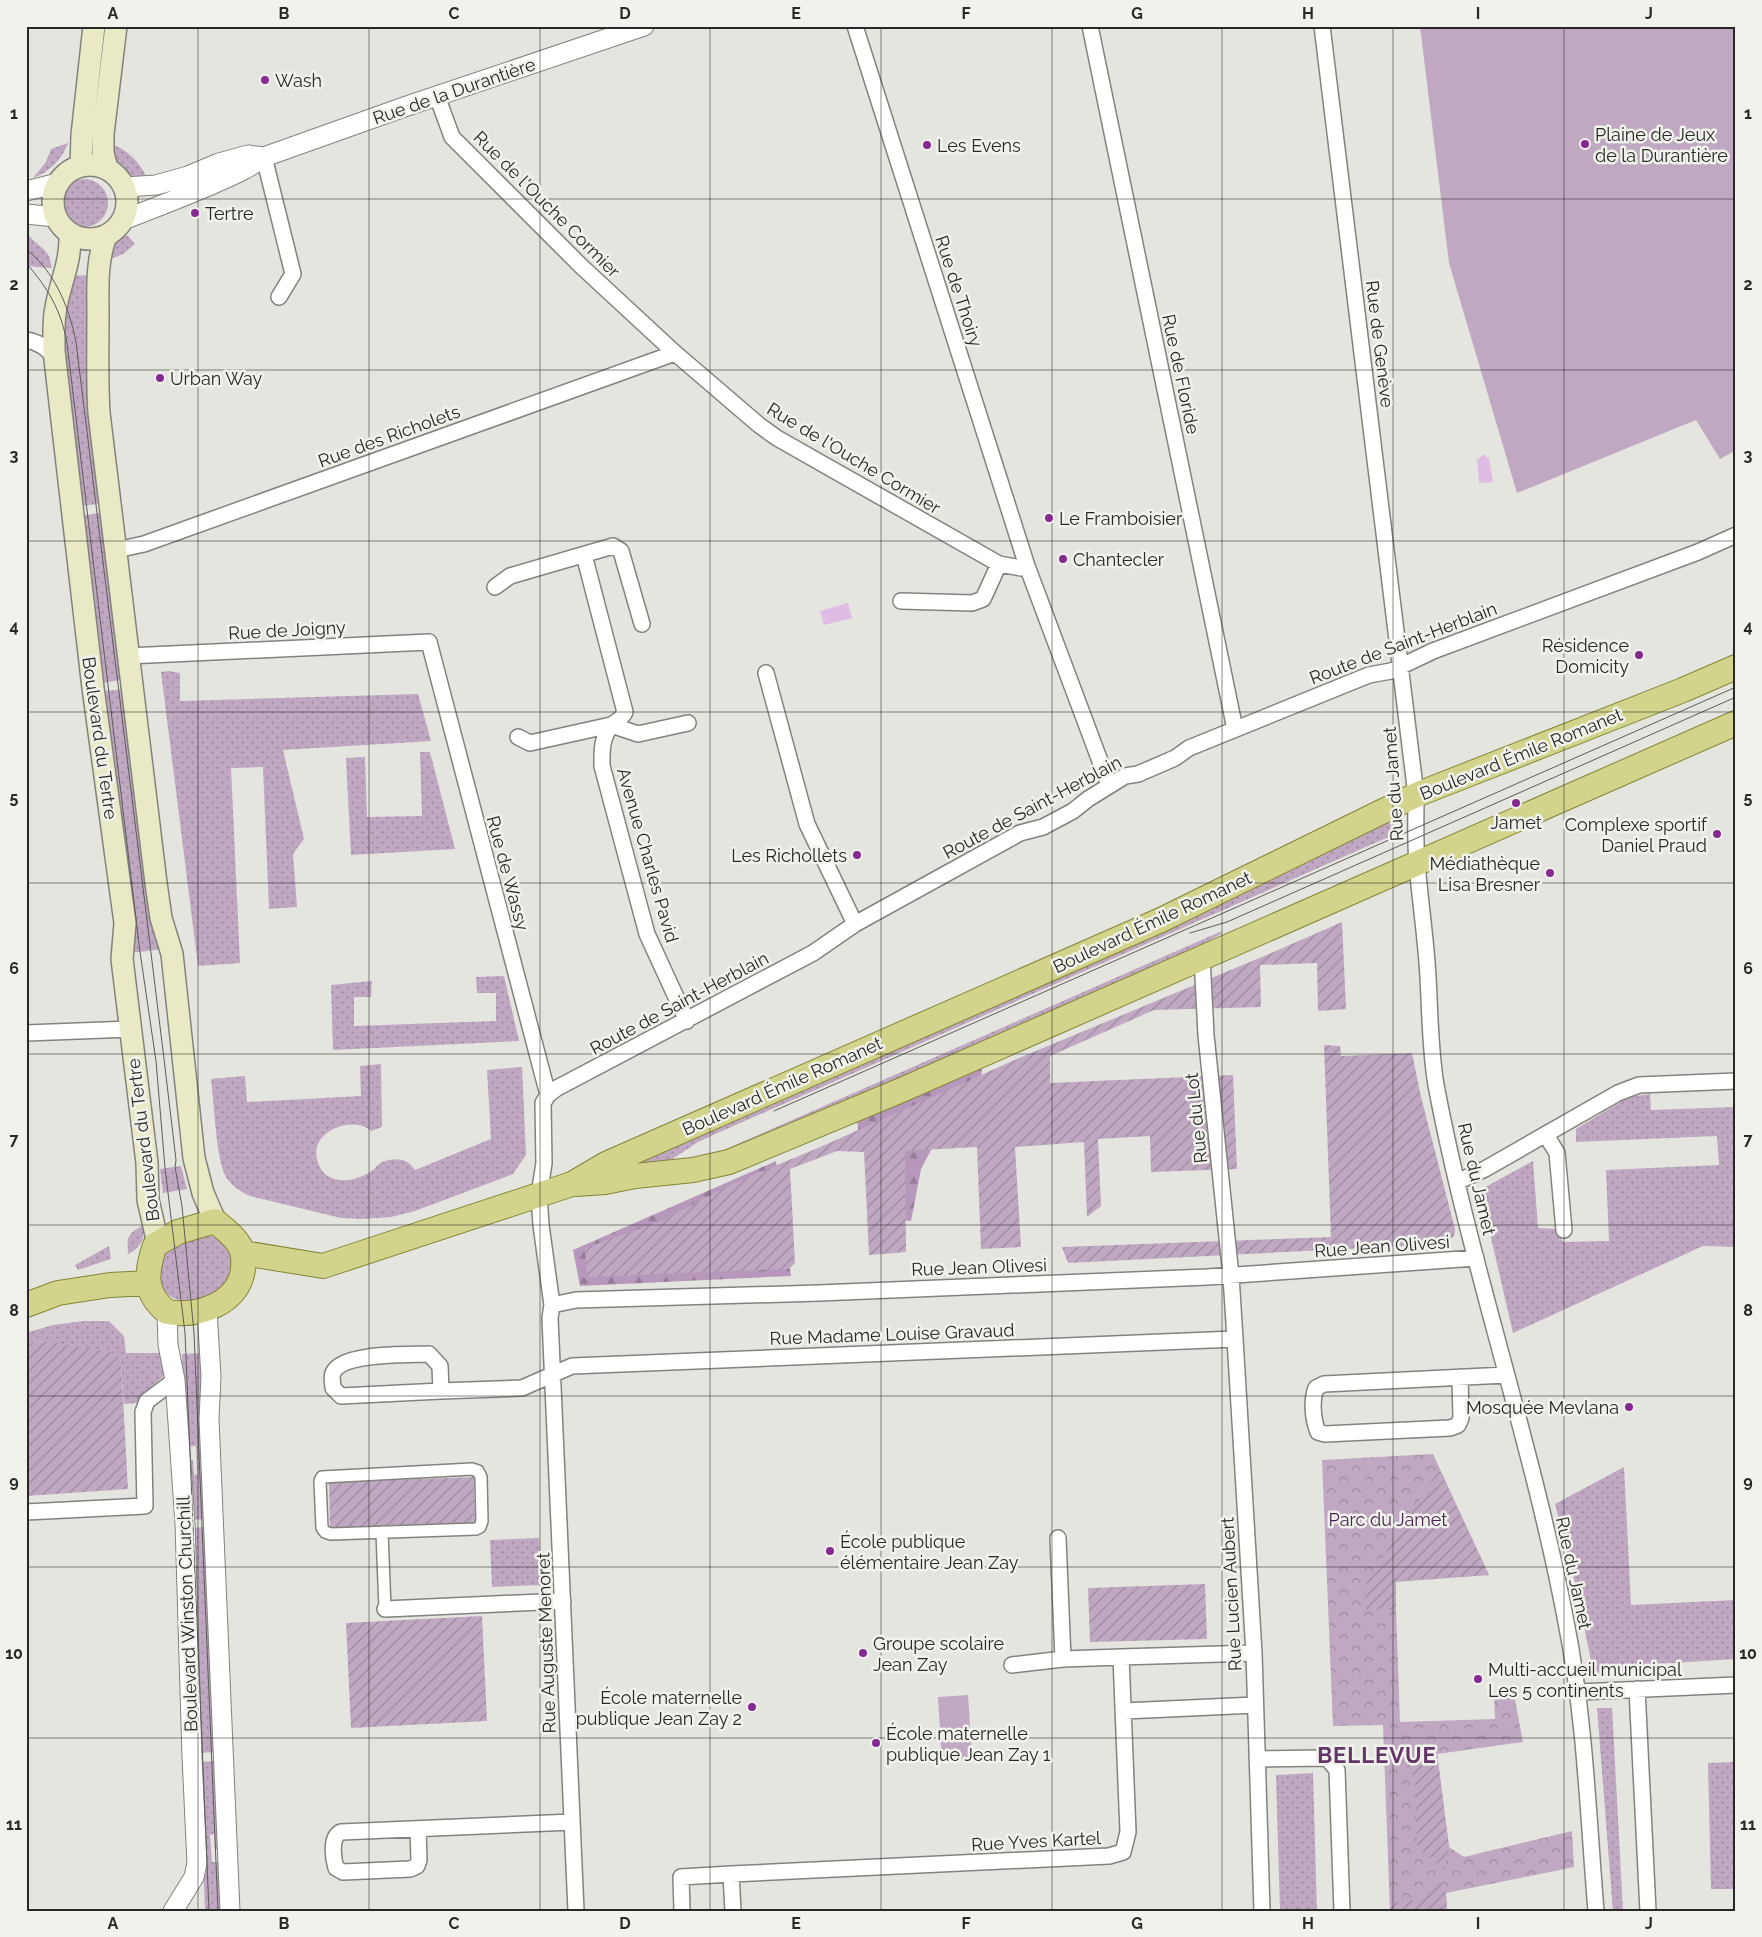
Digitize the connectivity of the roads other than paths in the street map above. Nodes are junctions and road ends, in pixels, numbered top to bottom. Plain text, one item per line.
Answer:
1 (94, 26) edge
2 (116, 26) edge
3 (644, 26) edge
4 (855, 26) edge
5 (1090, 26) edge
6 (1322, 26) edge
7 (437, 96) junction
8 (264, 157) junction
9 (81, 166) junction
10 (107, 168) junction
11 (58, 183) junction
12 (125, 187) junction
13 (26, 191) edge
14 (26, 214) edge
15 (56, 217) junction
16 (123, 220) junction
17 (70, 234) junction
18 (106, 236) junction
19 (280, 297) dead end
20 (26, 340) edge
21 (675, 353) junction
22 (55, 356) junction
23 (1736, 534) edge
24 (116, 550) junction
25 (584, 555) junction
26 (999, 564) junction
27 (1027, 566) junction
28 (495, 587) dead end
29 (902, 601) dead end
30 (642, 624) dead end
31 (128, 656) junction
32 (434, 660) joint
33 (1402, 666) junction
34 (1736, 667) edge
35 (766, 673) dead end
36 (1736, 722) edge
37 (688, 723) dead end
38 (611, 725) junction
39 (1235, 729) junction
40 (518, 737) dead end
41 (1109, 786) junction
42 (1416, 795) junction
43 (1417, 862) junction
44 (855, 924) junction
45 (1202, 957) junction
46 (687, 1021) junction
47 (130, 1029) junction
48 (26, 1033) edge
49 (1736, 1081) edge
50 (548, 1095) junction
51 (1546, 1135) junction
52 (1458, 1182) junction
53 (572, 1184) junction
54 (540, 1195) junction
55 (215, 1221) junction
56 (1564, 1230) dead end
57 (158, 1243) junction
58 (243, 1253) junction
59 (1476, 1258) junction
60 (1231, 1276) junction
61 (148, 1283) junction
62 (26, 1305) edge
63 (552, 1305) junction
64 (207, 1310) junction
65 (168, 1312) junction
66 (1235, 1339) junction
67 (553, 1374) junction
68 (1506, 1375) junction
69 (1460, 1377) junction
70 (175, 1380) junction
71 (441, 1391) junction
72 (26, 1512) edge
73 (382, 1532) junction
74 (1058, 1538) dead end
75 (563, 1601) junction
76 (385, 1609) joint
77 (1254, 1653) junction
78 (1121, 1657) junction
79 (1063, 1659) junction
80 (1012, 1665) dead end
81 (1736, 1685) edge
82 (1637, 1689) junction
83 (1579, 1692) junction
84 (1255, 1705) junction
85 (1124, 1711) junction
86 (1257, 1759) junction
87 (572, 1822) junction
88 (418, 1829) junction
89 (731, 1874) junction
90 (173, 1911) edge
91 (230, 1911) edge
92 (576, 1911) edge
93 (682, 1911) edge
94 (733, 1911) edge
95 (1262, 1911) edge
96 (1342, 1911) edge
97 (1596, 1911) edge
98 (1648, 1911) edge

1 - 9 main road
2 - 10 main road
3 - 7 street, Rue de la Durantière
4 - 27 street, Rue de Thoiry
5 - 39 street, Rue de Floride
6 - 33 street, Rue de Genève
7 - 8 street, Rue de la Durantière
7 - 21 street, Rue de l'Ouche Cormier
8 - 12 street, Rue de la Durantière
8 - 16 street, Rue de la Durantière
8 - 19 street
9 - 10 main road
9 - 11 main road
10 - 12 main road
11 - 13 street
11 - 15 main road
12 - 16 main road
14 - 15 street
15 - 17 main road
16 - 18 main road
17 - 18 main road
17 - 22 main road, Boulevard du Tertre
18 - 24 main road, Boulevard du Tertre
20 - 22 street
21 - 24 street, Rue des Richolets
21 - 26 street, Rue de l'Ouche Cormier
22 - 47 main road, Boulevard du Tertre
23 - 33 street, Route de Saint-Herblain
24 - 31 main road, Boulevard du Tertre
25 - 28 street
25 - 30 street
25 - 38 street, Avenue Charles Pavid
26 - 27 street, Rue de l'Ouche Cormier
26 - 29 street
27 - 41 street
31 - 32 street, Rue de Joigny
31 - 55 main road, Boulevard du Tertre
32 - 50 street, Rue de Wassy
33 - 39 street, Route de Saint-Herblain
33 - 42 street, Rue du Jamet
34 - 42 main road, Boulevard Émile Romanet
35 - 44 street
36 - 43 main road, Boulevard Émile Romanet
37 - 38 street
38 - 40 street
38 - 46 street, Avenue Charles Pavid
39 - 41 street, Route de Saint-Herblain
41 - 44 street, Route de Saint-Herblain
42 - 43 street, Rue du Jamet
42 - 53 main road, Boulevard Émile Romanet
43 - 45 main road, Boulevard Émile Romanet
43 - 52 street, Rue du Jamet
44 - 46 street, Route de Saint-Herblain
45 - 53 main road, Boulevard Émile Romanet
45 - 60 street, Rue du Lot
46 - 50 street, Route de Saint-Herblain
47 - 48 street
47 - 57 main road, Boulevard du Tertre
49 - 51 street
50 - 54 street
51 - 52 street
51 - 56 street
52 - 59 street, Rue du Jamet
53 - 54 main road, Boulevard Émile Romanet
54 - 58 main road, Boulevard Émile Romanet
54 - 63 street
55 - 57 main road
55 - 58 main road
57 - 61 main road
58 - 64 main road
59 - 60 street, Rue Jean Olivesi
59 - 68 street, Rue du Jamet
60 - 63 street, Rue Jean Olivesi
60 - 66 street, Rue Lucien Aubert
61 - 62 main road
61 - 65 main road
63 - 67 street
64 - 65 main road
64 - 91 street, Boulevard Winston Churchill
65 - 70 street, Boulevard Winston Churchill
66 - 67 street, Rue Madame Louise Gravaud
66 - 77 street, Rue Lucien Aubert
67 - 71 street, Rue Madame Louise Gravaud
67 - 75 street, Rue Auguste Menoret
68 - 69 street
68 - 83 street, Rue du Jamet
69 - 69 street
70 - 72 street
70 - 90 street, Boulevard Winston Churchill
71 - 71 street, Rue Madame Louise Gravaud
73 - 73 street
73 - 76 street
74 - 79 street
75 - 76 street
75 - 87 street, Rue Auguste Menoret
77 - 78 street
77 - 84 street, Rue Lucien Aubert
78 - 79 street
78 - 85 street, Rue Yves Kartel
79 - 80 street
81 - 82 street
82 - 83 street
82 - 98 street
83 - 97 street, Rue du Jamet
84 - 85 street
84 - 86 street, Rue Lucien Aubert
85 - 89 street, Rue Yves Kartel
86 - 95 street, Rue Lucien Aubert
86 - 96 street
87 - 88 street
87 - 92 street, Rue Auguste Menoret
88 - 88 street
89 - 93 street
89 - 94 street

